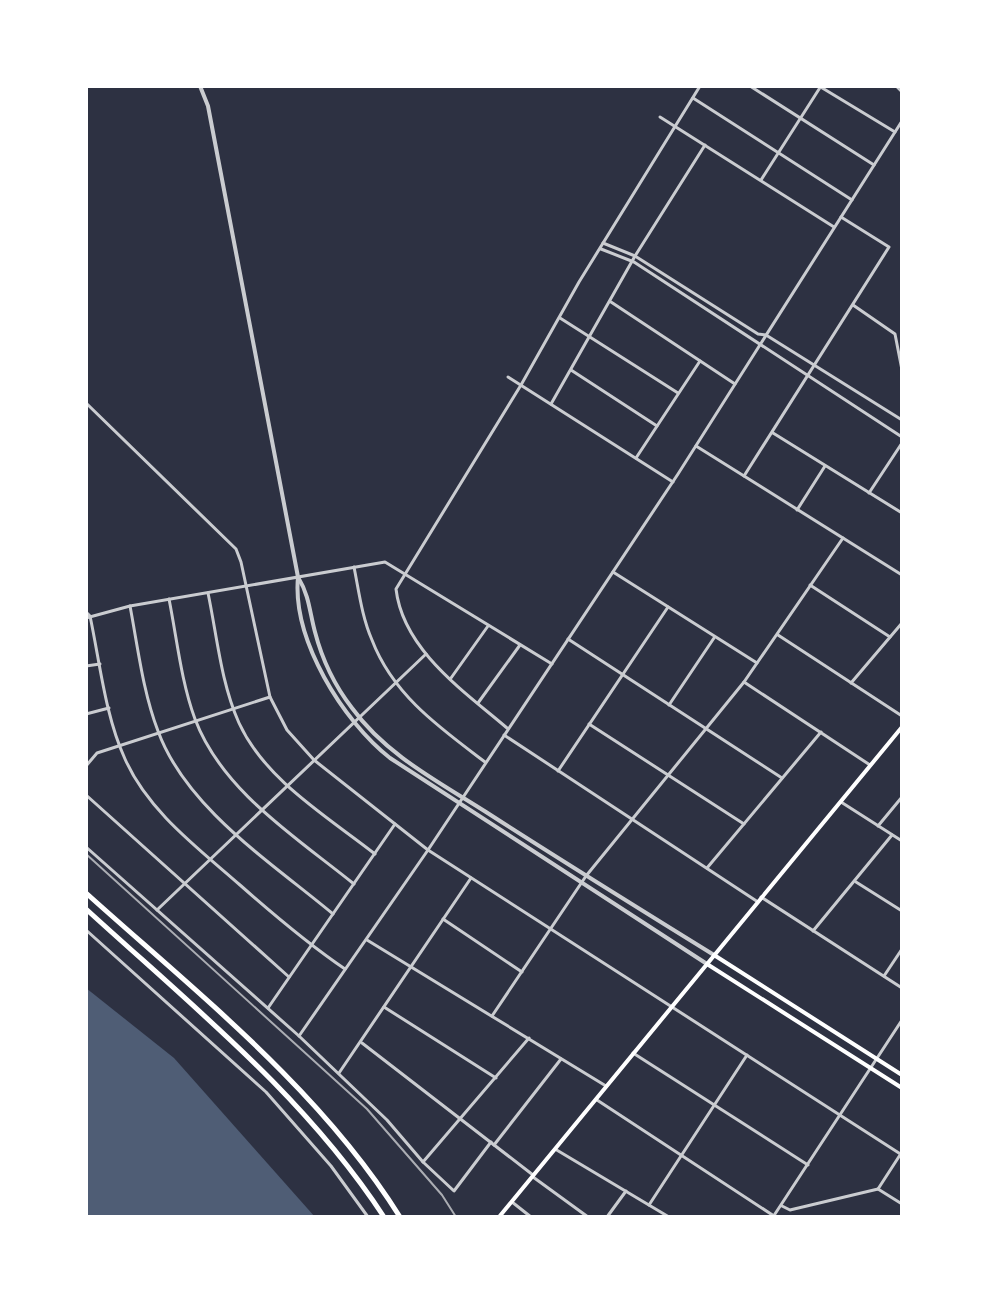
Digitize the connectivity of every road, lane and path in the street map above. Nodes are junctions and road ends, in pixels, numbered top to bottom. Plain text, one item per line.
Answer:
1 (200, 86) edge
2 (700, 86) edge
3 (750, 86) edge
4 (820, 86) edge
5 (897, 86) edge
6 (902, 91) edge
7 (693, 98) junction
8 (660, 117) dead end
9 (801, 117) junction
10 (902, 121) edge
11 (675, 126) junction
12 (895, 132) junction
13 (705, 145) junction
14 (779, 153) junction
15 (874, 165) junction
16 (761, 180) junction
17 (852, 200) junction
18 (841, 217) junction
19 (834, 227) junction
20 (603, 243) junction
21 (599, 249) junction
22 (635, 256) junction
23 (634, 262) junction
24 (611, 302) junction
25 (852, 305) junction
26 (559, 317) junction
27 (902, 332) edge
28 (895, 334) junction
29 (766, 335) junction
30 (590, 337) junction
31 (759, 345) junction
32 (700, 360) junction
33 (814, 365) junction
34 (571, 370) junction
35 (902, 370) edge
36 (807, 376) junction
37 (508, 377) dead end
38 (735, 384) junction
39 (521, 385) junction
40 (678, 393) junction
41 (86, 403) edge
42 (551, 404) junction
43 (902, 420) edge
44 (657, 426) junction
45 (772, 432) junction
46 (902, 437) edge
47 (902, 443) edge
48 (696, 446) junction
49 (636, 458) junction
50 (826, 466) junction
51 (744, 476) junction
52 (673, 482) junction
53 (869, 493) junction
54 (797, 510) junction
55 (902, 513) edge
56 (843, 538) junction
57 (354, 567) junction
58 (613, 572) junction
59 (405, 574) junction
60 (902, 575) edge
61 (298, 577) junction
62 (810, 585) junction
63 (247, 586) junction
64 (208, 593) junction
65 (169, 599) junction
66 (130, 606) junction
67 (668, 607) junction
68 (87, 615) edge
69 (902, 623) edge
70 (488, 626) junction
71 (777, 634) junction
72 (715, 637) junction
73 (890, 637) junction
74 (568, 639) junction
75 (520, 645) junction
76 (426, 654) junction
77 (757, 663) junction
78 (100, 664) junction
79 (552, 664) junction
80 (86, 666) edge
81 (623, 675) junction
82 (451, 678) junction
83 (744, 682) junction
84 (395, 683) junction
85 (851, 683) junction
86 (270, 697) junction
87 (478, 703) junction
88 (669, 705) junction
89 (109, 708) junction
90 (234, 709) junction
91 (86, 714) edge
92 (902, 716) edge
93 (360, 718) junction
94 (196, 721) junction
95 (354, 723) junction
96 (589, 724) junction
97 (507, 728) junction
98 (705, 728) junction
99 (901, 729) edge
100 (821, 732) junction
101 (158, 734) junction
102 (503, 735) junction
103 (120, 746) junction
104 (314, 760) junction
105 (485, 762) junction
106 (870, 765) junction
107 (86, 766) edge
108 (558, 771) junction
109 (668, 774) junction
110 (782, 778) junction
111 (288, 785) junction
112 (86, 795) edge
113 (462, 797) junction
114 (902, 797) edge
115 (840, 802) junction
116 (458, 803) junction
117 (262, 809) junction
118 (631, 818) junction
119 (395, 824) junction
120 (744, 824) junction
121 (878, 826) junction
122 (236, 834) junction
123 (892, 835) junction
124 (902, 841) edge
125 (86, 847) edge
126 (428, 850) junction
127 (375, 854) junction
128 (210, 859) junction
129 (707, 868) junction
130 (586, 876) junction
131 (471, 878) junction
132 (856, 882) junction
133 (184, 883) junction
134 (581, 883) junction
135 (354, 884) junction
136 (86, 893) edge
137 (760, 900) junction
138 (86, 909) edge
139 (157, 910) junction
140 (902, 911) edge
141 (333, 914) junction
142 (443, 919) junction
143 (551, 929) junction
144 (86, 930) edge
145 (813, 931) junction
146 (366, 939) junction
147 (311, 946) junction
148 (902, 949) edge
149 (714, 955) junction
150 (707, 964) junction
151 (411, 966) junction
152 (345, 969) junction
153 (522, 972) junction
154 (884, 976) junction
155 (289, 977) junction
156 (902, 988) edge
157 (384, 1007) junction
158 (672, 1007) junction
159 (268, 1008) junction
160 (492, 1016) junction
161 (902, 1020) edge
162 (299, 1036) junction
163 (529, 1038) junction
164 (361, 1042) junction
165 (633, 1053) junction
166 (747, 1055) junction
167 (561, 1058) junction
168 (877, 1059) junction
169 (872, 1068) junction
170 (339, 1073) junction
171 (902, 1075) edge
172 (496, 1078) junction
173 (606, 1086) junction
174 (902, 1088) edge
175 (595, 1099) junction
176 (714, 1105) junction
177 (840, 1116) junction
178 (461, 1119) junction
179 (493, 1143) junction
180 (555, 1148) junction
181 (901, 1154) edge
182 (681, 1155) junction
183 (423, 1162) junction
184 (808, 1165) junction
185 (532, 1176) junction
186 (878, 1189) junction
187 (626, 1191) junction
188 (511, 1202) junction
189 (902, 1204) edge
190 (649, 1205) junction
191 (781, 1205) junction
192 (774, 1216) edge
193 (368, 1217) edge
194 (384, 1217) edge
195 (400, 1217) edge
196 (499, 1217) edge
197 (531, 1217) edge
198 (588, 1217) edge
199 (607, 1217) edge
200 (669, 1217) edge

1 - 61 street
2 - 7 street
3 - 9 street
4 - 9 street
4 - 12 street
5 - 6 street
7 - 11 street
7 - 14 street
8 - 11 street
9 - 14 street
9 - 15 street
10 - 12 street
11 - 13 street
11 - 20 street
12 - 15 street
13 - 16 street
13 - 22 street
14 - 16 street
14 - 17 street
15 - 17 street
16 - 19 street
17 - 18 street
18 - 19 street
18 - 25 street
19 - 29 street
20 - 21 street
20 - 22 street
21 - 23 street
21 - 26 street
22 - 23 street
22 - 29 street
23 - 24 street
23 - 31 street
24 - 30 street
24 - 32 street
25 - 28 street
25 - 33 street
26 - 30 street
26 - 39 street
27 - 28 street
28 - 35 street
29 - 31 street
29 - 33 street
30 - 34 street
30 - 40 street
31 - 36 street
31 - 38 street
32 - 38 street
32 - 40 street
33 - 36 street
33 - 43 street
34 - 42 street
34 - 44 street
36 - 45 street
36 - 46 street
37 - 39 street
38 - 48 street
39 - 42 street
39 - 59 street
40 - 44 street
41 - 63 street
42 - 49 street
44 - 49 street
45 - 50 street
45 - 51 street
47 - 53 street
48 - 51 street
48 - 52 street
49 - 52 street
50 - 53 street
50 - 54 street
51 - 54 street
52 - 58 street
53 - 55 street
54 - 56 street
56 - 60 street
56 - 62 street
57 - 59 street
57 - 61 street
57 - 84 street
58 - 67 street
58 - 74 street
59 - 70 street
59 - 76 street
61 - 63 street
61 - 93 street
61 - 95 street
62 - 71 street
62 - 73 street
63 - 64 street
63 - 86 street
64 - 65 street
64 - 90 street
65 - 66 street
65 - 94 street
66 - 68 street
66 - 101 street
67 - 72 street
67 - 81 street
68 - 78 street
69 - 73 street
70 - 75 street
70 - 82 street
71 - 77 street
71 - 85 street
72 - 77 street
72 - 88 street
73 - 85 street
74 - 79 street
74 - 81 street
75 - 79 street
75 - 87 street
76 - 82 street
76 - 84 street
77 - 83 street
78 - 80 street
78 - 89 street
79 - 97 street
81 - 88 street
81 - 96 street
82 - 87 street
83 - 98 street
83 - 100 street
84 - 93 street
84 - 105 street
85 - 92 street
86 - 90 street
86 - 104 street
87 - 97 street
88 - 98 street
89 - 91 street
89 - 103 street
90 - 94 street
90 - 111 street
93 - 95 street
93 - 113 street
94 - 101 street
94 - 117 street
95 - 104 street
95 - 116 street
96 - 108 street
96 - 109 street
97 - 102 street
98 - 109 street
98 - 110 street
99 - 106 main road
100 - 106 street
100 - 110 street
101 - 103 street
101 - 122 street
102 - 105 street
102 - 108 street
103 - 107 street
103 - 128 street
104 - 111 street
104 - 119 street
105 - 113 street
106 - 115 main road
108 - 118 street
109 - 118 street
109 - 120 street
110 - 120 street
111 - 117 street
111 - 127 street
112 - 133 street
113 - 116 street
113 - 130 street
114 - 121 street
115 - 121 street
115 - 137 main road
116 - 126 street
116 - 134 street
117 - 122 street
117 - 135 street
118 - 129 street
118 - 130 street
119 - 126 street
119 - 127 street
120 - 129 street
121 - 123 street
122 - 128 street
122 - 141 street
123 - 124 street
123 - 132 street
125 - 139 street
126 - 131 street
126 - 146 street
127 - 135 street
128 - 133 street
128 - 147 street
129 - 137 street
130 - 134 street
130 - 149 street
131 - 142 street
131 - 143 street
132 - 140 street
132 - 145 street
133 - 139 street
133 - 155 street
134 - 143 street
134 - 150 street
135 - 141 street
136 - 195 highway
137 - 145 street
137 - 149 main road
138 - 194 highway
139 - 159 street
141 - 147 street
142 - 151 street
142 - 153 street
143 - 153 street
143 - 158 street
144 - 193 street
145 - 154 street
146 - 151 street
146 - 152 street
147 - 152 street
147 - 155 street
148 - 154 street
149 - 150 main road
149 - 168 main road
150 - 158 main road
150 - 169 main road
151 - 157 street
151 - 160 street
152 - 162 street
153 - 160 street
154 - 156 street
155 - 159 street
157 - 164 street
157 - 172 street
158 - 165 main road
158 - 166 street
159 - 162 street
160 - 163 street
161 - 168 street
162 - 170 street
163 - 167 street
163 - 172 street
164 - 170 street
164 - 178 street
165 - 173 main road
165 - 176 street
166 - 176 street
166 - 177 street
167 - 173 street
167 - 179 street
168 - 169 street
168 - 171 main road
169 - 174 main road
169 - 177 street
170 - 183 street
172 - 178 street
173 - 175 main road
175 - 180 main road
175 - 182 street
176 - 182 street
176 - 184 street
177 - 181 street
177 - 184 street
178 - 179 street
178 - 183 street
179 - 183 street
179 - 185 street
180 - 185 main road
180 - 187 street
181 - 186 street
182 - 190 street
182 - 192 street
184 - 191 street
185 - 188 main road
185 - 198 street
186 - 189 street
186 - 191 street
187 - 190 street
187 - 199 street
188 - 196 main road
188 - 197 street
190 - 200 street
191 - 192 street

